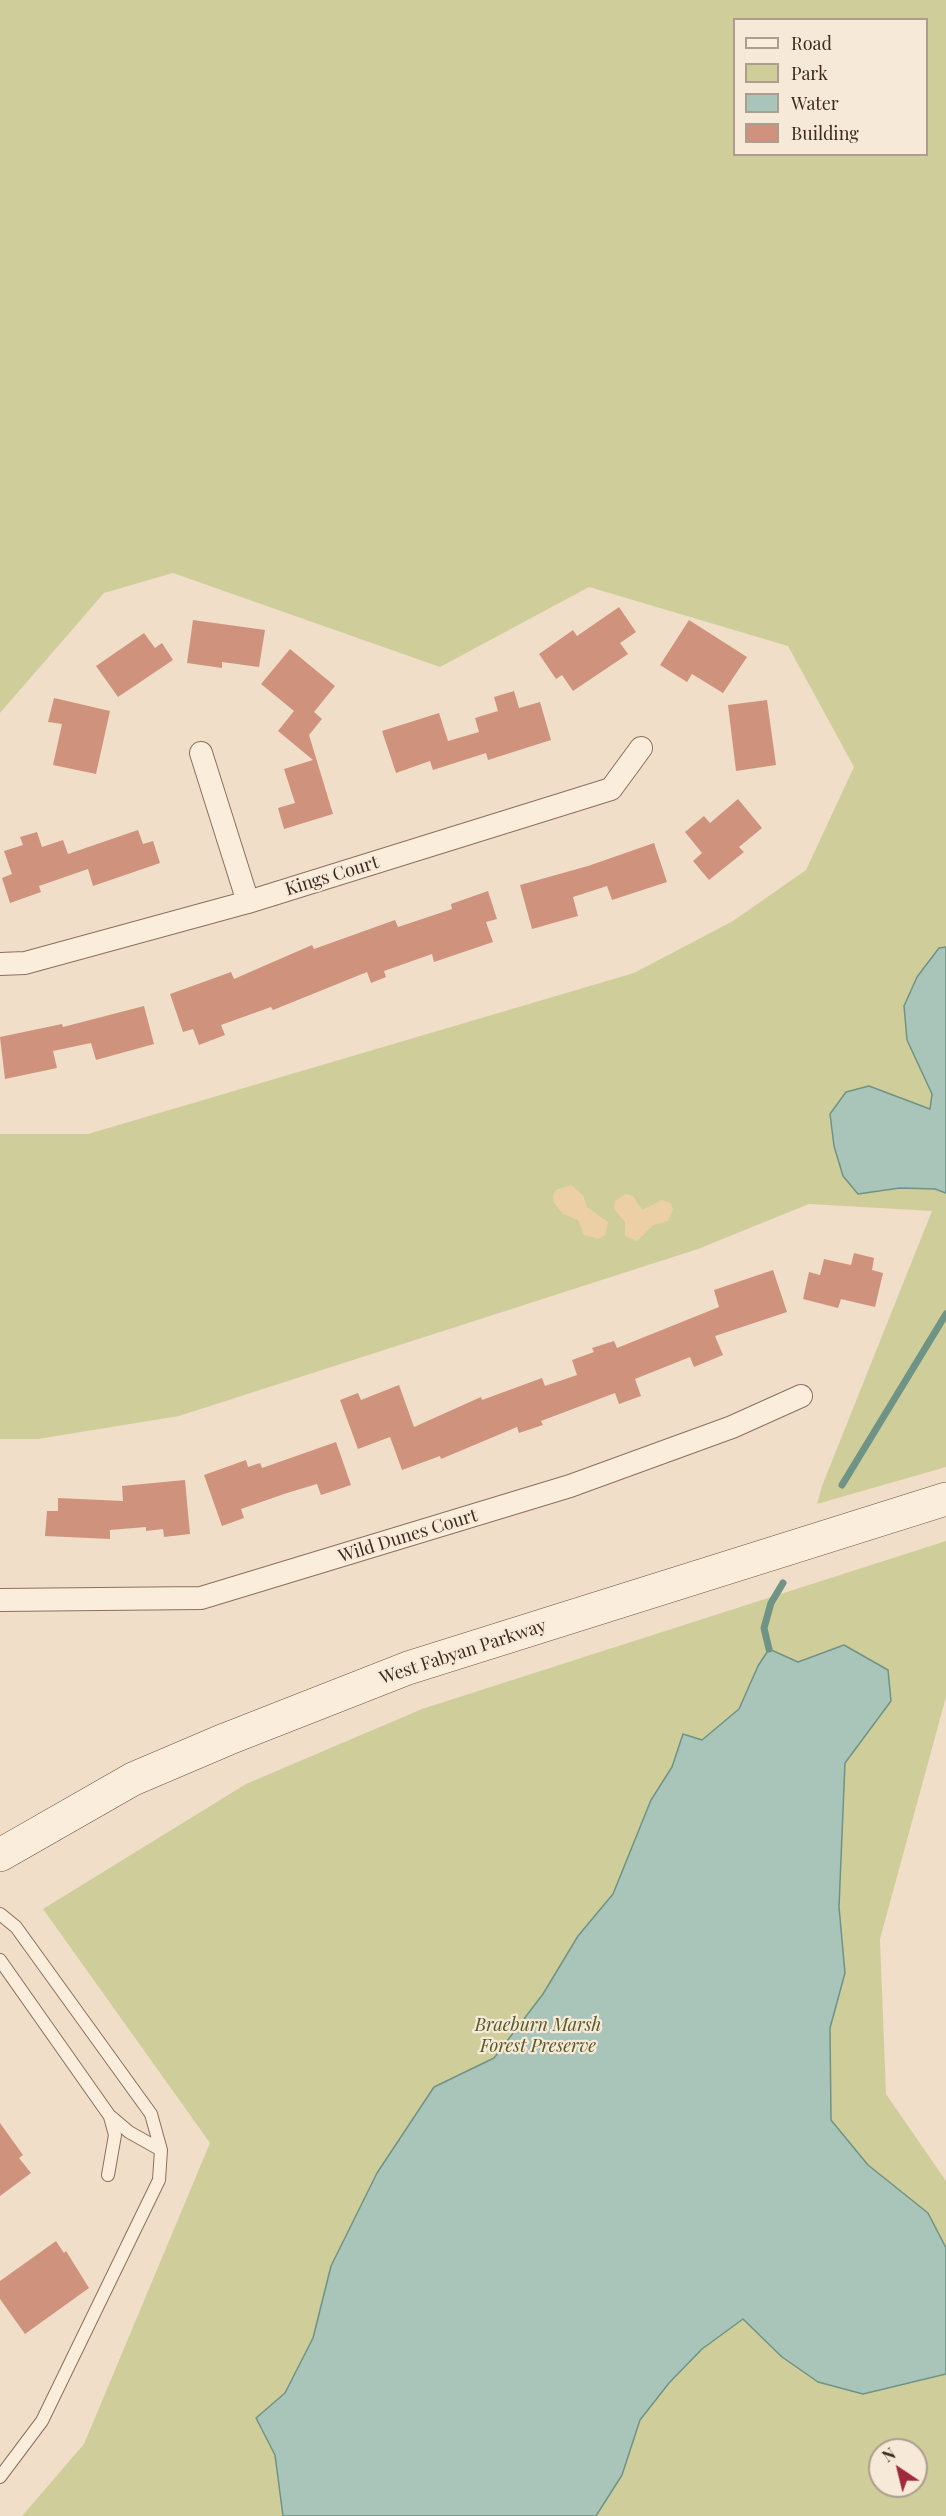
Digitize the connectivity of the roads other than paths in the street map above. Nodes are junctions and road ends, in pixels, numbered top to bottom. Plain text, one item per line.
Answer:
1 (641, 748) dead end
2 (201, 753) dead end
3 (248, 902) junction
4 (0, 964) edge
5 (801, 1396) dead end
6 (946, 1499) edge
7 (0, 1600) edge
8 (0, 1855) edge
9 (0, 1914) edge
10 (0, 1960) edge
11 (109, 2115) junction
12 (161, 2150) junction
13 (108, 2175) dead end
14 (0, 2477) edge

1 - 3 street, Kings Court
2 - 3 street
3 - 4 street, Kings Court
5 - 7 street, Wild Dunes Court
6 - 8 main road, West Fabyan Parkway
9 - 12 lane
10 - 11 lane
11 - 12 lane
11 - 13 lane
12 - 14 lane

